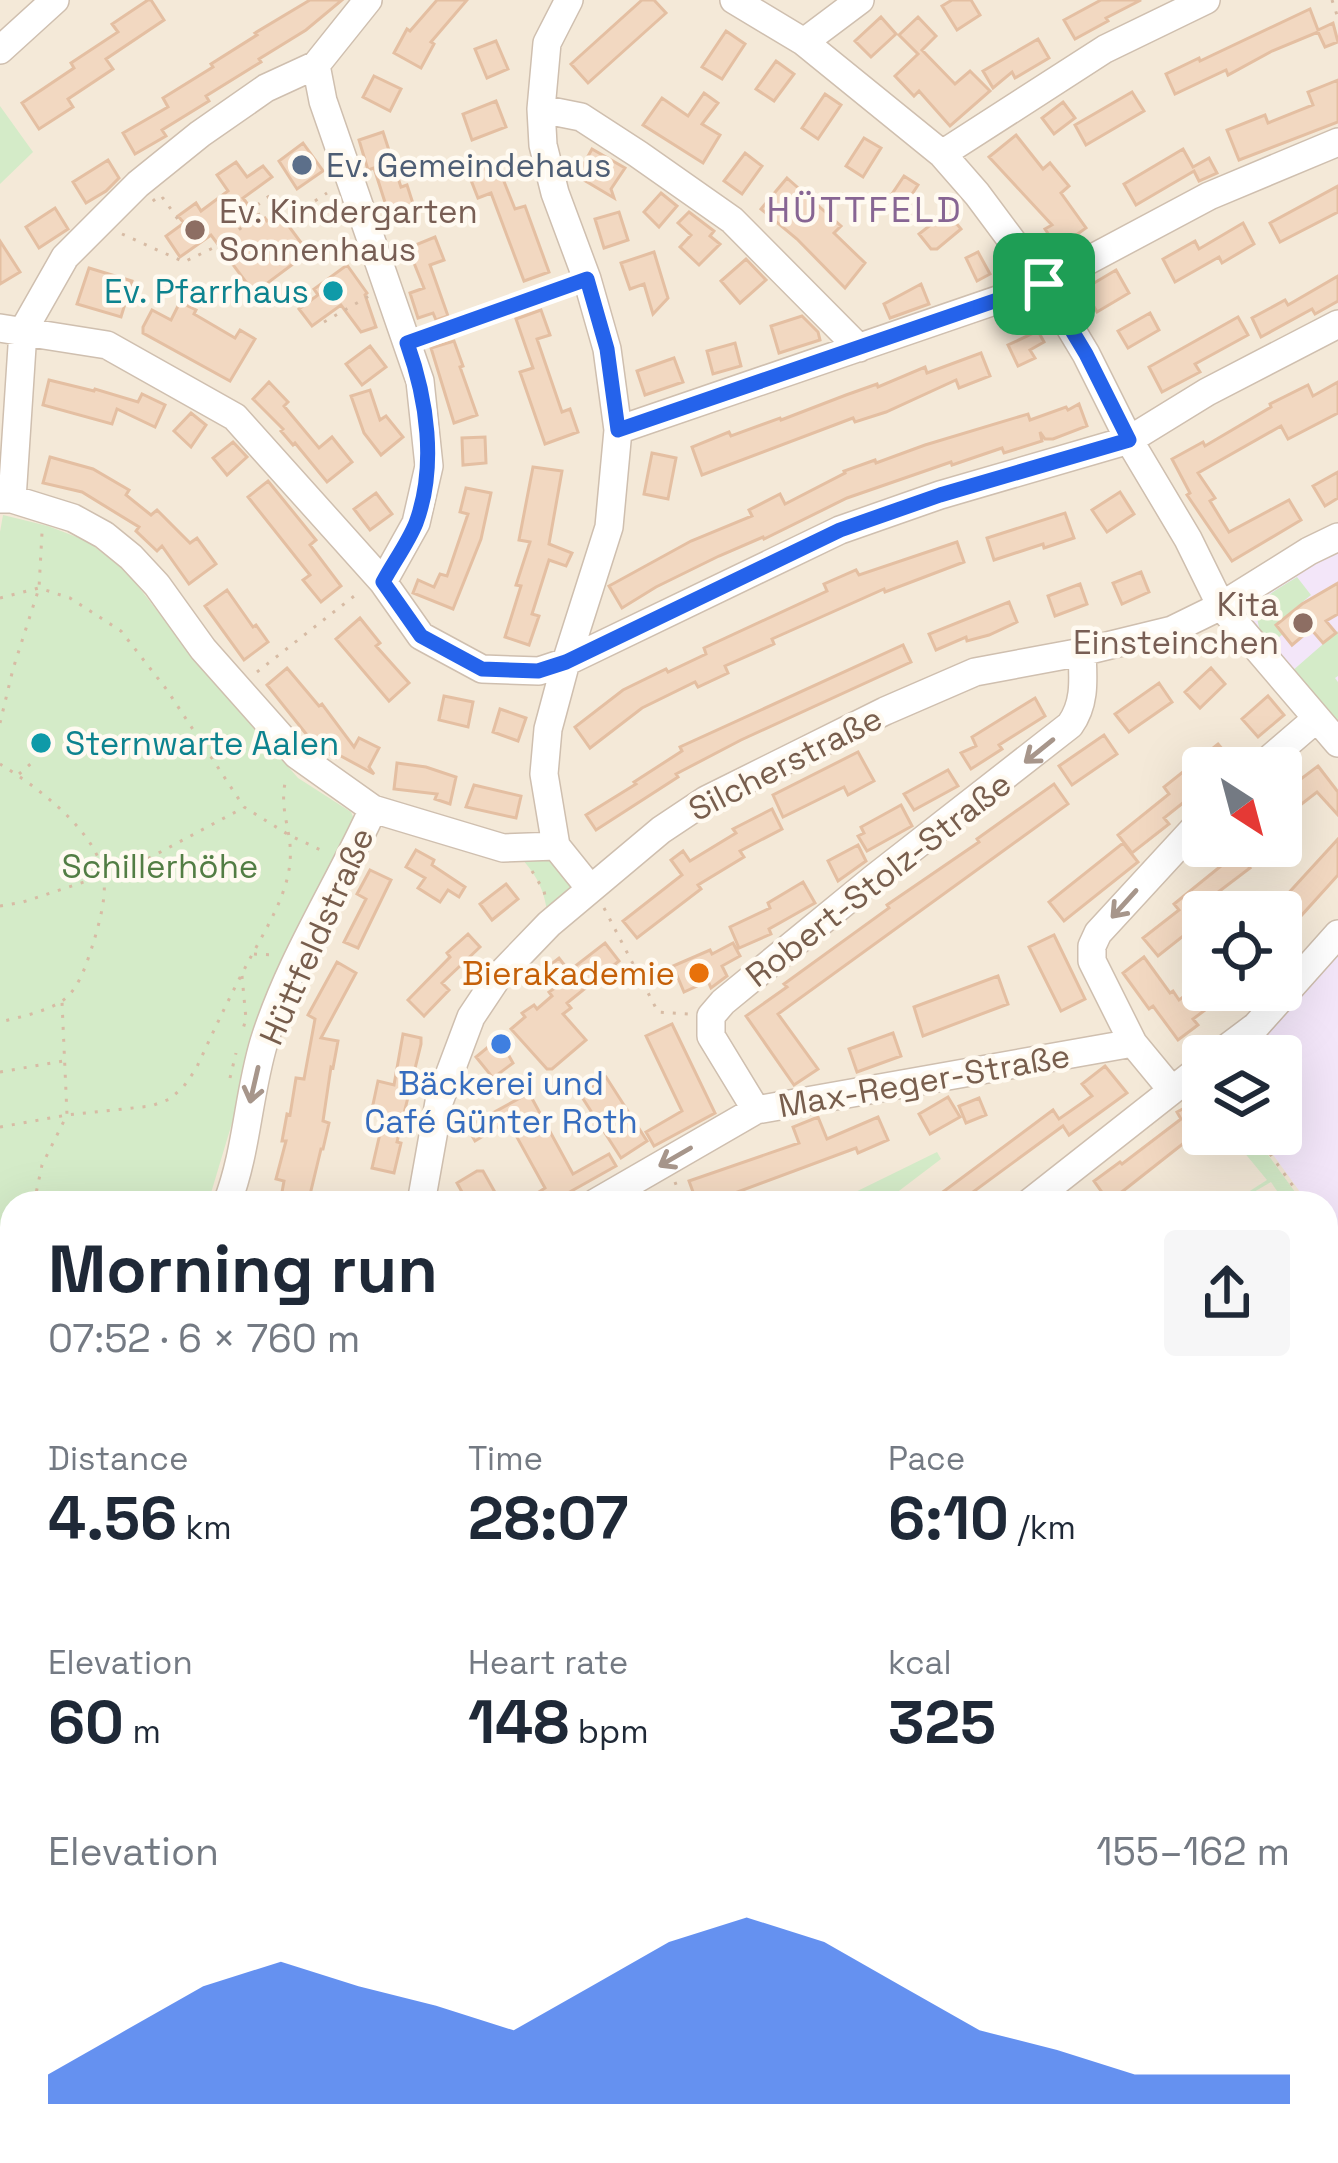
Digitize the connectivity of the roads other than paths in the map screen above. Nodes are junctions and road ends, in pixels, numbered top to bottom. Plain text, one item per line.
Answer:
1 (56, 0) edge
2 (368, 0) edge
3 (569, 0) edge
4 (734, 0) edge
5 (860, 0) edge
6 (1206, 0) edge
7 (804, 42) junction
8 (0, 50) edge
9 (316, 65) junction
10 (541, 109) junction
11 (1338, 142) edge
12 (942, 154) junction
13 (1044, 284) junction
14 (1338, 324) edge
15 (11, 330) edge
16 (859, 347) junction
17 (618, 430) junction
18 (1129, 440) junction
19 (6, 499) edge
20 (1338, 537) edge
21 (383, 582) junction
22 (1220, 607) junction
23 (1082, 652) junction
24 (566, 662) junction
25 (1316, 719) junction
26 (1338, 743) edge
27 (1283, 747) edge
28 (373, 809) junction
29 (1182, 842) edge
30 (556, 846) junction
31 (590, 887) junction
32 (1338, 934) edge
33 (1244, 1035) edge
34 (1133, 1043) junction
35 (1182, 1081) edge
36 (1171, 1089) junction
37 (756, 1110) junction
38 (232, 1191) edge
39 (423, 1191) edge
40 (616, 1191) edge
41 (1045, 1191) edge

1 - 8 street
2 - 9 street
3 - 10 street
4 - 7 street
5 - 7 street
6 - 12 street
7 - 12 street
9 - 15 street
9 - 21 street
10 - 16 street
10 - 17 street
11 - 13 street
12 - 13 street
13 - 16 street
13 - 18 street
14 - 18 street
15 - 19 street
15 - 21 street
16 - 17 street
17 - 24 street
18 - 22 street
18 - 24 street
19 - 28 street
20 - 22 street, Silcherstraße
21 - 24 street
22 - 23 street, Silcherstraße
22 - 25 street
23 - 31 street, Silcherstraße
23 -> 37 street, Robert-Stolz-Straße
24 - 30 street
25 - 26 street
25 - 27 street
28 - 30 street
28 -> 38 street, Hüttfeldstraße
29 -> 34 street
30 - 31 street
31 - 39 street, Silcherstraße
32 - 33 street
34 - 36 street
34 - 37 street, Max-Reger-Straße
35 - 36 street
36 - 41 street
37 -> 40 street, Max-Reger-Straße

